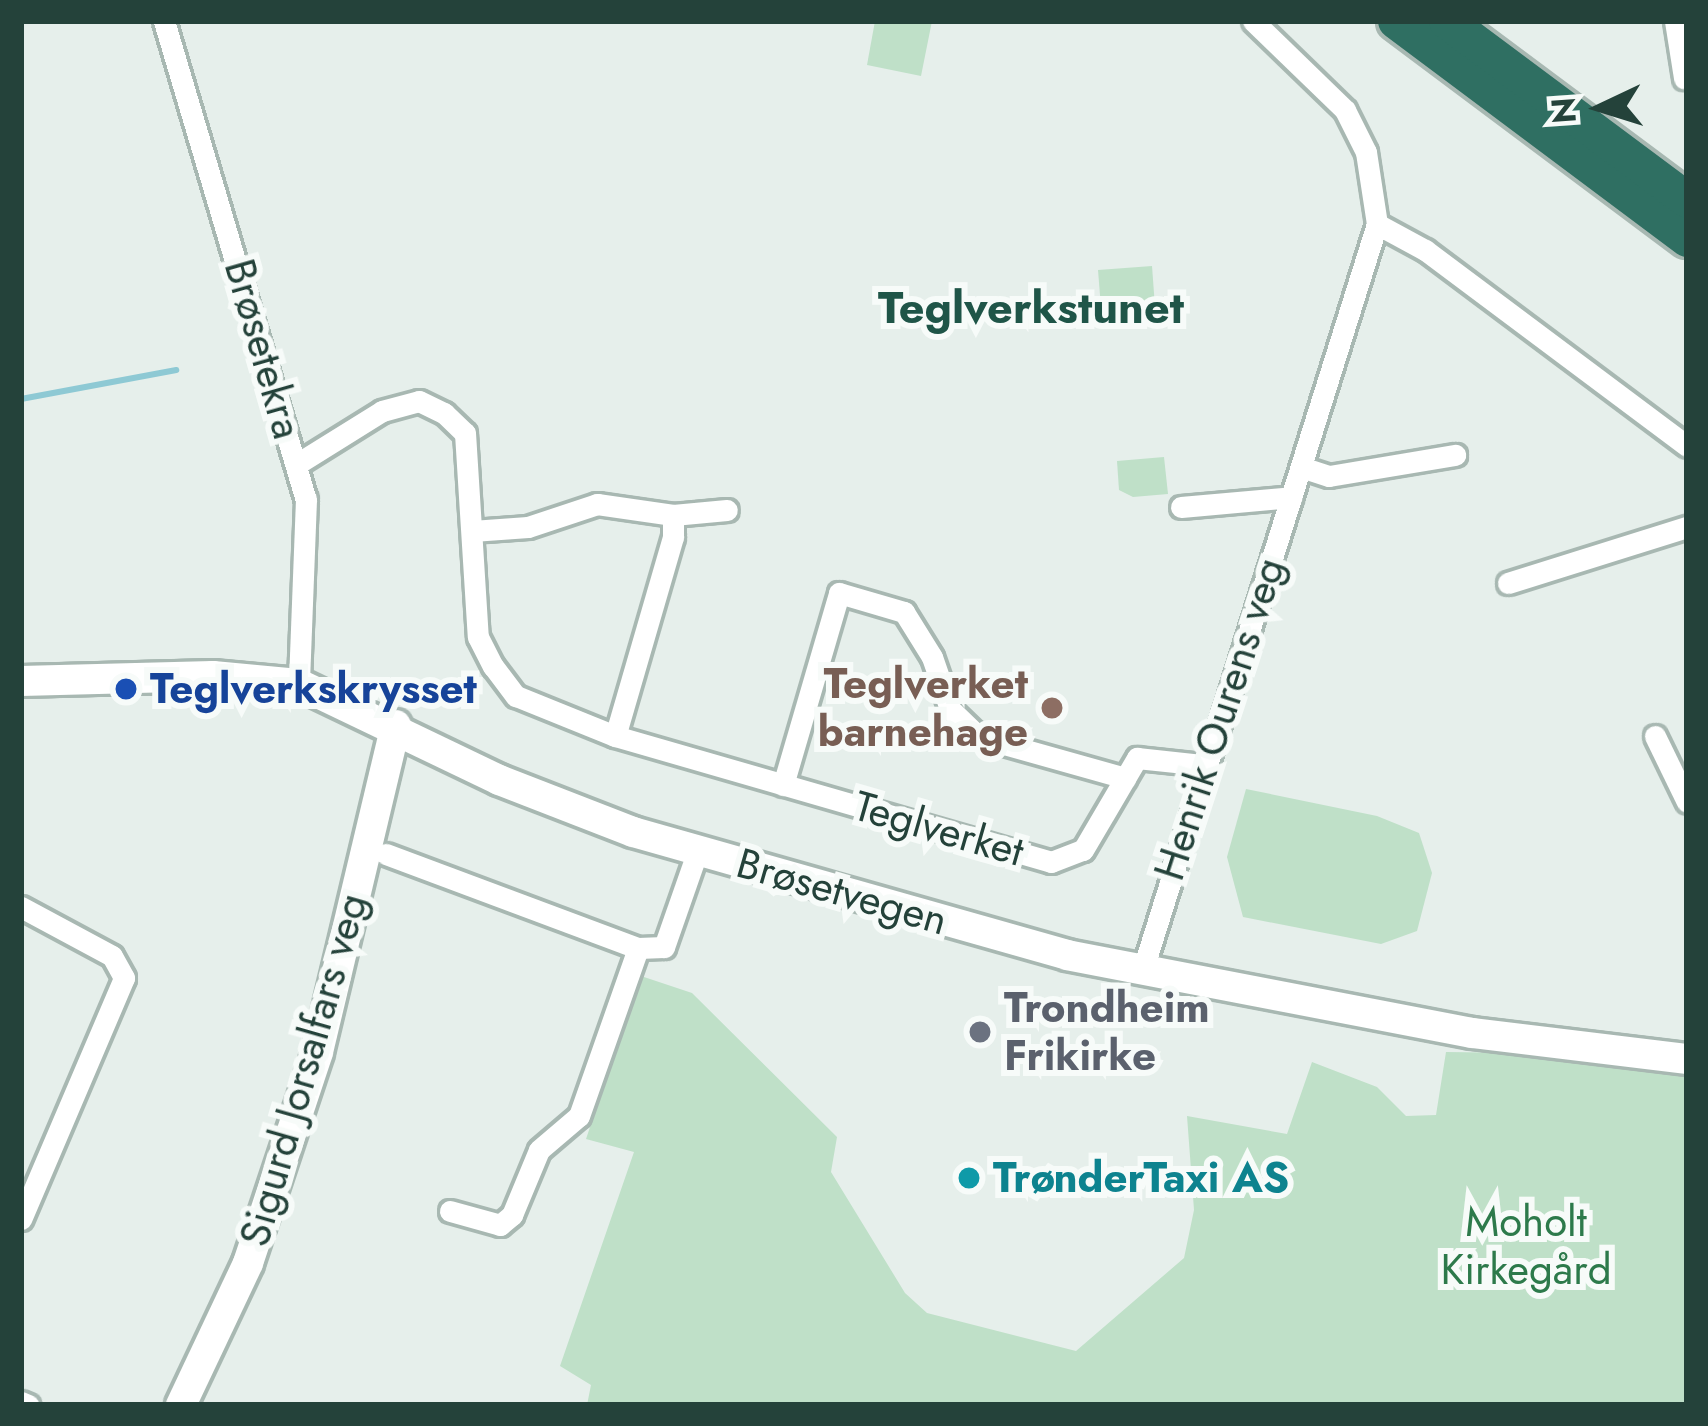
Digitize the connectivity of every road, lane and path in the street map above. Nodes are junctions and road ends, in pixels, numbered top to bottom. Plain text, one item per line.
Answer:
1 (164, 21) edge
2 (1253, 21) edge
3 (1396, 21) edge
4 (1447, 21) edge
5 (1675, 21) edge
6 (1684, 78) dead end
7 (1687, 200) edge
8 (1377, 224) junction
9 (1687, 238) edge
10 (1687, 446) edge
11 (1454, 455) dead end
12 (297, 464) junction
13 (1301, 467) junction
14 (1292, 497) junction
15 (1687, 502) edge
16 (1181, 507) dead end
17 (727, 510) dead end
18 (673, 514) junction
19 (1679, 529) edge
20 (472, 532) junction
21 (1508, 583) dead end
22 (21, 681) edge
23 (299, 684) junction
24 (396, 724) junction
25 (615, 736) junction
26 (1655, 736) dead end
27 (1202, 765) junction
28 (1125, 778) junction
29 (783, 785) junction
30 (1687, 802) edge
31 (698, 850) junction
32 (386, 854) dead end
33 (21, 907) edge
34 (638, 948) junction
35 (1142, 972) junction
36 (1687, 1059) edge
37 (451, 1211) dead end
38 (21, 1219) edge
39 (181, 1405) edge

1 - 12 street, Brøsetekra
2 - 8 street, Henrik Ourens veg
3 - 9 highway
4 - 7 highway
5 - 6 street
8 - 10 street
8 - 13 street, Henrik Ourens veg
11 - 13 street
12 - 20 street, Teglverket
12 - 23 street, Brøsetekra
13 - 14 street, Henrik Ourens veg
14 - 16 street
14 - 27 street, Henrik Ourens veg
15 - 19 street
17 - 18 street
18 - 20 street
18 - 25 street
19 - 21 street
20 - 25 street, Teglverket
22 - 23 street, Brøsetvegen
23 - 24 street, Brøsetvegen
24 - 31 street, Brøsetvegen
24 - 39 street, Sigurd Jorsalfars veg
25 - 29 street, Teglverket
26 - 30 street
27 - 28 street
27 - 35 street, Henrik Ourens veg
28 - 29 street, Teglverket
28 - 29 street
31 - 34 street
31 - 35 street, Brøsetvegen
32 - 34 street
33 - 38 street
34 - 37 street
35 - 36 street, Brøsetvegen

